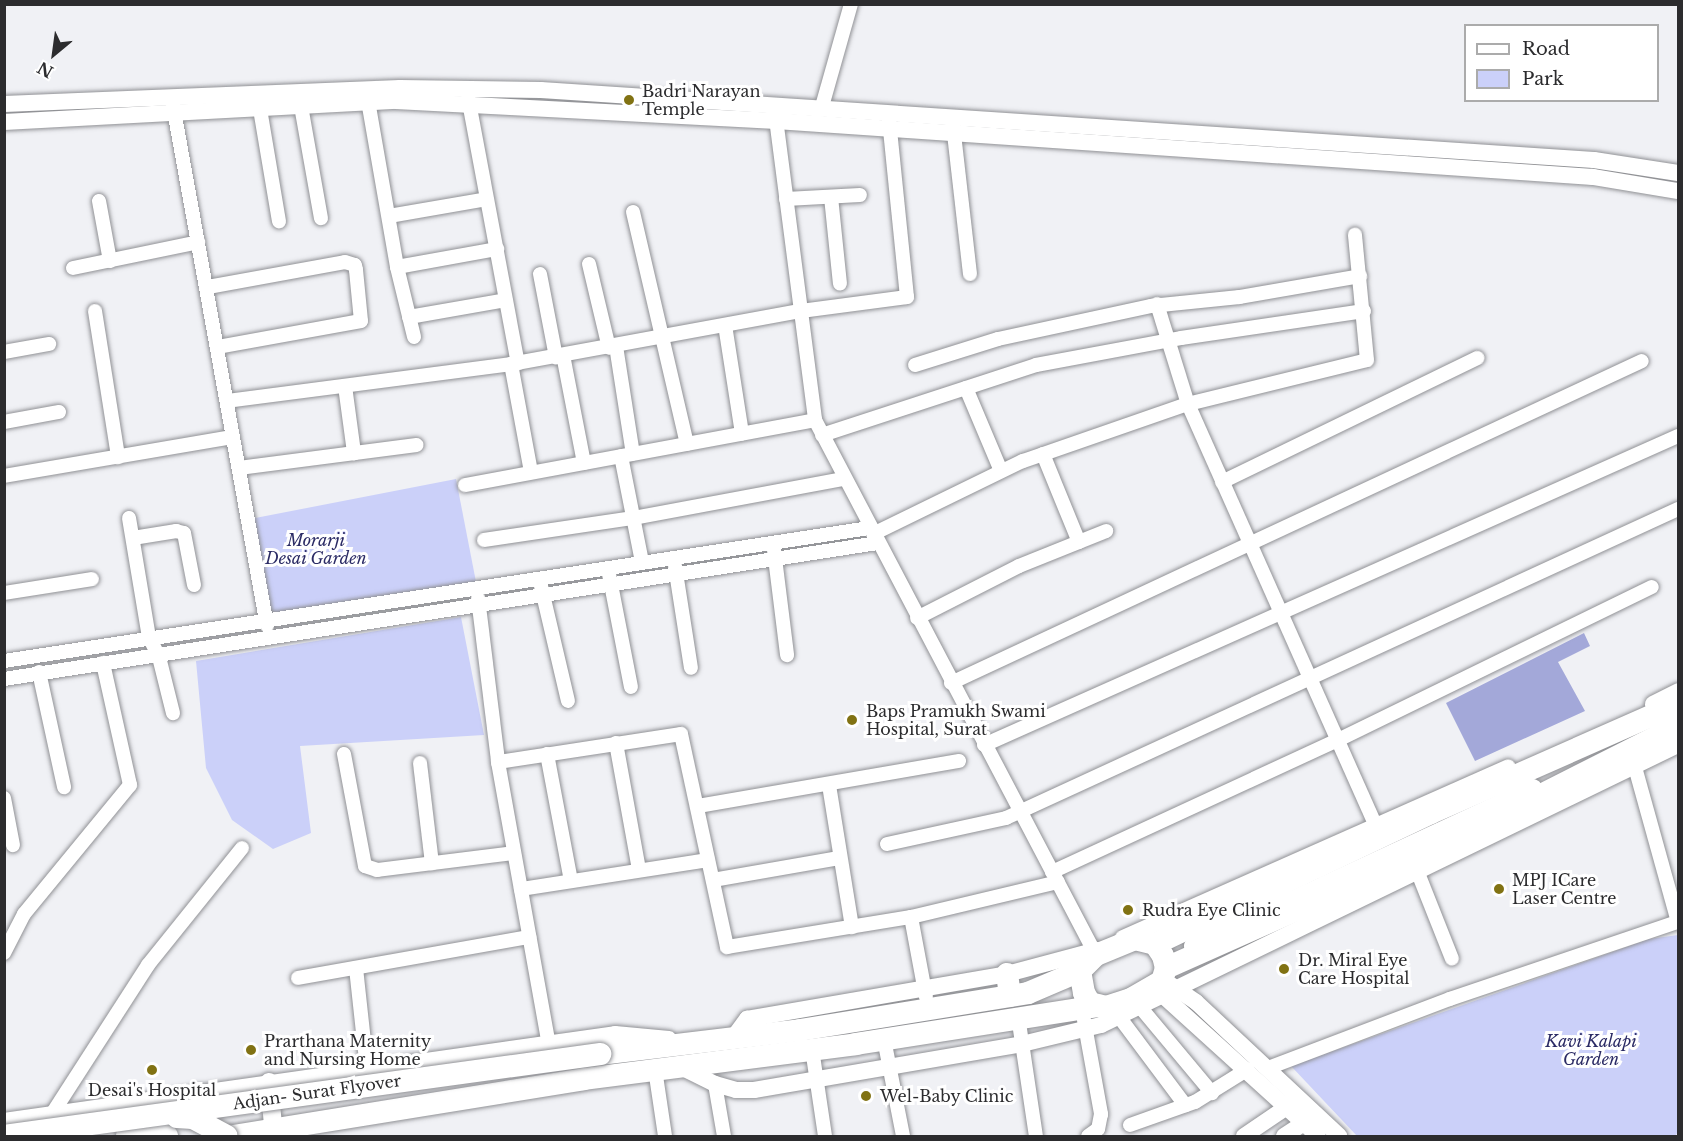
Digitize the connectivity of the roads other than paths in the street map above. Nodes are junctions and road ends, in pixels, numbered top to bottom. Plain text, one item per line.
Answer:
1 (851, 4) edge
2 (580, 93) junction
3 (367, 95) junction
4 (172, 96) junction
5 (468, 97) junction
6 (123, 99) junction
7 (4, 104) edge
8 (301, 106) junction
9 (260, 109) junction
10 (579, 110) junction
11 (821, 110) junction
12 (175, 114) junction
13 (775, 114) junction
14 (125, 116) junction
15 (4, 122) edge
16 (889, 122) junction
17 (953, 126) junction
18 (1212, 144) junction
19 (1678, 173) edge
20 (1678, 191) edge
21 (860, 195) dead end
22 (831, 197) junction
23 (487, 199) junction
24 (786, 199) junction
25 (99, 201) dead end
26 (633, 213) dead end
27 (389, 216) junction
28 (321, 218) dead end
29 (279, 221) dead end
30 (1355, 236) dead end
31 (198, 242) junction
32 (497, 249) junction
33 (110, 261) junction
34 (589, 264) dead end
35 (397, 267) junction
36 (73, 268) dead end
37 (540, 274) dead end
38 (970, 274) dead end
39 (1360, 276) junction
40 (840, 284) dead end
41 (208, 287) junction
42 (506, 300) junction
43 (1157, 304) junction
44 (95, 311) dead end
45 (801, 311) junction
46 (1364, 311) junction
47 (409, 316) junction
48 (725, 325) junction
49 (414, 337) dead end
50 (660, 337) junction
51 (1170, 340) junction
52 (49, 344) dead end
53 (218, 346) junction
54 (612, 347) junction
55 (4, 352) edge
56 (560, 356) junction
57 (1476, 358) dead end
58 (1642, 361) dead end
59 (515, 363) junction
60 (915, 365) dead end
61 (345, 386) junction
62 (966, 388) junction
63 (227, 401) junction
64 (1188, 404) junction
65 (59, 412) dead end
66 (815, 420) junction
67 (4, 422) edge
68 (742, 434) junction
69 (822, 435) junction
70 (1678, 436) edge
71 (233, 437) junction
72 (687, 444) junction
73 (417, 445) dead end
74 (354, 453) junction
75 (1042, 454) junction
76 (627, 455) junction
77 (118, 457) junction
78 (584, 463) junction
79 (239, 468) junction
80 (1002, 471) junction
81 (531, 472) junction
82 (4, 476) edge
83 (843, 479) junction
84 (1222, 482) junction
85 (465, 485) dead end
86 (1678, 509) edge
87 (129, 518) dead end
88 (633, 518) junction
89 (1106, 531) dead end
90 (873, 535) junction
91 (132, 538) junction
92 (484, 540) dead end
93 (1079, 542) junction
94 (773, 543) junction
95 (1250, 543) junction
96 (674, 558) junction
97 (775, 559) junction
98 (642, 562) junction
99 (608, 567) junction
100 (676, 574) junction
101 (540, 577) junction
102 (92, 579) dead end
103 (611, 584) junction
104 (194, 585) dead end
105 (476, 587) junction
106 (1652, 587) dead end
107 (4, 593) edge
108 (543, 593) junction
109 (478, 605) junction
110 (1281, 613) junction
111 (266, 618) junction
112 (916, 618) junction
113 (149, 637) junction
114 (269, 637) junction
115 (787, 655) dead end
116 (159, 657) junction
117 (4, 661) edge
118 (103, 663) junction
119 (691, 668) dead end
120 (39, 672) junction
121 (1310, 677) junction
122 (4, 679) edge
123 (951, 683) junction
124 (631, 687) dead end
125 (568, 701) dead end
126 (1676, 707) edge
127 (173, 713) dead end
128 (1338, 741) junction
129 (616, 743) junction
130 (984, 745) junction
131 (1678, 745) edge
132 (344, 754) dead end
133 (547, 754) junction
134 (959, 761) dead end
135 (498, 762) junction
136 (420, 763) dead end
137 (1635, 766) junction
138 (829, 785) junction
139 (63, 787) dead end
140 (4, 798) edge
141 (698, 806) junction
142 (1019, 813) junction
143 (1375, 824) junction
144 (888, 844) dead end
145 (13, 845) dead end
146 (242, 848) dead end
147 (514, 853) junction
148 (839, 858) junction
149 (708, 860) junction
150 (432, 863) junction
151 (639, 870) junction
152 (1418, 873) junction
153 (1055, 877) junction
154 (713, 880) junction
155 (571, 881) junction
156 (521, 889) junction
157 (911, 917) junction
158 (1678, 922) edge
159 (852, 927) junction
160 (529, 937) junction
161 (1158, 942) junction
162 (4, 953) edge
163 (1090, 959) junction
164 (1452, 959) dead end
165 (356, 968) junction
166 (298, 978) dead end
167 (1167, 981) junction
168 (1012, 995) junction
169 (926, 999) junction
170 (1141, 1008) junction
171 (1088, 1014) junction
172 (1120, 1018) junction
173 (884, 1039) junction
174 (701, 1041) junction
175 (1022, 1044) junction
176 (549, 1046) junction
177 (812, 1049) junction
178 (679, 1066) junction
179 (890, 1066) junction
180 (1268, 1068) junction
181 (655, 1069) junction
182 (1248, 1069) junction
183 (367, 1070) junction
184 (816, 1079) junction
185 (269, 1082) junction
186 (715, 1084) junction
187 (198, 1093) junction
188 (1212, 1093) junction
189 (1294, 1102) junction
190 (1185, 1105) junction
191 (52, 1114) junction
192 (1311, 1119) junction
193 (4, 1121) edge
194 (1130, 1125) dead end
195 (149, 1130) edge
196 (274, 1133) edge
197 (4, 1136) edge
198 (212, 1137) edge
199 (227, 1137) edge
200 (233, 1137) edge
201 (665, 1137) edge
202 (724, 1137) edge
203 (825, 1137) edge
204 (903, 1137) edge
205 (1036, 1137) edge
206 (1088, 1137) edge
207 (1244, 1137) edge
208 (1284, 1137) edge
209 (1318, 1137) edge
210 (1339, 1137) edge

1 - 11 street
2 - 5 street
2 - 10 street
2 - 13 street
3 - 4 street
3 - 5 street
3 - 8 street
3 - 27 street
4 - 6 street
4 - 12 street
5 - 10 street
5 - 23 street
6 - 7 street
6 - 14 street
8 - 9 street
8 - 28 street
9 - 12 street
9 - 29 street
10 - 13 street
11 - 13 street
11 - 16 street
12 - 14 street
12 - 31 street
13 - 16 street
13 - 24 street
14 - 15 street
16 - 17 street
16 - 45 street
17 - 18 street
17 - 38 street
18 - 19 street
18 - 20 street
21 - 22 street
22 - 24 street
22 - 40 street
23 - 27 street
23 - 32 street
24 - 45 street
25 - 33 street
26 - 50 street
27 - 35 street
30 - 39 street
31 - 33 street
31 - 41 street
32 - 35 street
32 - 42 street
33 - 36 street
34 - 54 street
35 - 47 street
37 - 56 street
39 - 43 street
39 - 46 street
41 - 53 street
41 - 53 street
42 - 47 street
42 - 59 street
43 - 51 street
43 - 60 street
44 - 77 street
45 - 48 street
45 - 66 street
46 - 51 street
46 - 64 street
47 - 49 street
48 - 50 street
48 - 68 street
50 - 54 street
50 - 72 street
51 - 62 street
51 - 64 street
52 - 55 street
53 - 63 street
54 - 56 street
54 - 76 street
56 - 59 street
56 - 78 street
57 - 84 street
58 - 95 street
59 - 61 street
59 - 81 street
61 - 63 street
61 - 74 street
62 - 69 street
62 - 80 street
63 - 71 street
64 - 75 street
64 - 84 street
65 - 67 street
66 - 68 street
66 - 69 street
68 - 72 street
69 - 83 street
70 - 110 street
71 - 77 street
71 - 79 street
72 - 76 street
73 - 74 street
74 - 79 street
75 - 80 street
75 - 93 street
76 - 78 street
76 - 88 street
77 - 82 street
78 - 81 street
79 - 111 street
80 - 90 street
81 - 85 street
83 - 88 street
83 - 90 street
84 - 95 street
86 - 121 street
87 - 91 street
88 - 92 street
88 - 98 street
89 - 93 street
90 - 94 street
90 - 97 street
90 - 112 street
91 - 104 street
91 - 113 street
93 - 112 street
94 - 96 street
94 - 97 street
95 - 110 street
95 - 123 street
96 - 98 street
96 - 100 street
97 - 100 street
97 - 115 street
98 - 99 street
99 - 101 street
99 - 103 street
100 - 103 street
100 - 119 street
101 - 105 street
101 - 108 street
102 - 107 street
103 - 108 street
103 - 124 street
105 - 109 street
105 - 111 street
106 - 128 street
108 - 109 street
108 - 125 street
109 - 114 street
109 - 135 street
110 - 121 street
110 - 130 street
111 - 113 street
111 - 114 street
112 - 123 street
113 - 116 street
113 - 117 street
114 - 116 street
116 - 118 street
116 - 127 street
118 - 120 street
118 - 162 street
120 - 122 street
120 - 139 street
121 - 128 street
121 - 142 street
123 - 130 street
126 - 143 street
126 - 161 highway
126 - 167 highway
128 - 143 street
128 - 153 street
129 - 133 street
129 - 141 street
129 - 151 street
130 - 142 street
131 - 137 street
132 - 150 street
133 - 135 street
133 - 155 street
134 - 138 street
135 - 147 street
136 - 150 street
137 - 152 street
137 - 158 street
138 - 141 street
138 - 148 street
140 - 145 street
141 - 149 street
142 - 144 street
142 - 153 street
143 - 163 street
146 - 191 street
147 - 150 street
147 - 156 street
148 - 154 street
148 - 159 street
149 - 151 street
149 - 154 street
151 - 155 street
152 - 164 street
152 - 167 street
153 - 157 street
153 - 163 street
154 - 159 street
155 - 156 street
156 - 160 street
157 - 159 street
157 - 169 street
158 - 180 street
160 - 165 street
160 - 176 street
161 - 163 highway
161 - 167 highway
163 - 168 highway
163 - 171 highway
165 - 166 street
165 - 183 street
167 - 170 street
167 - 171 highway
167 - 180 street
167 - 182 street
168 - 169 highway, Adjan- Surat Flyover
168 - 171 highway
168 - 173 highway
168 - 175 street
169 - 174 highway, Adjan- Surat Flyover
170 - 172 street
170 - 188 street
171 - 172 street
171 - 175 street
171 - 206 street
172 - 190 street
173 - 177 highway
173 - 179 street
174 - 176 street
174 - 195 highway, Adjan- Surat Flyover, bridge
175 - 179 street
175 - 205 street
176 - 183 street
177 - 178 highway
177 - 184 street
178 - 181 highway
178 - 186 street
179 - 184 street
179 - 204 street
180 - 189 street
181 - 196 highway
181 - 201 street
182 - 188 street
182 - 189 street
183 - 185 street
184 - 186 street
184 - 203 street
185 - 187 street
185 - 196 main road
186 - 202 street
187 - 191 street
187 - 198 main road
188 - 190 street
189 - 192 street
189 - 207 street
190 - 194 street
191 - 193 street
192 - 208 street
192 - 209 street
192 - 210 street
195 - 197 highway, Adjan- Surat Flyover, bridge
195 - 199 highway, bridge
196 - 200 highway

